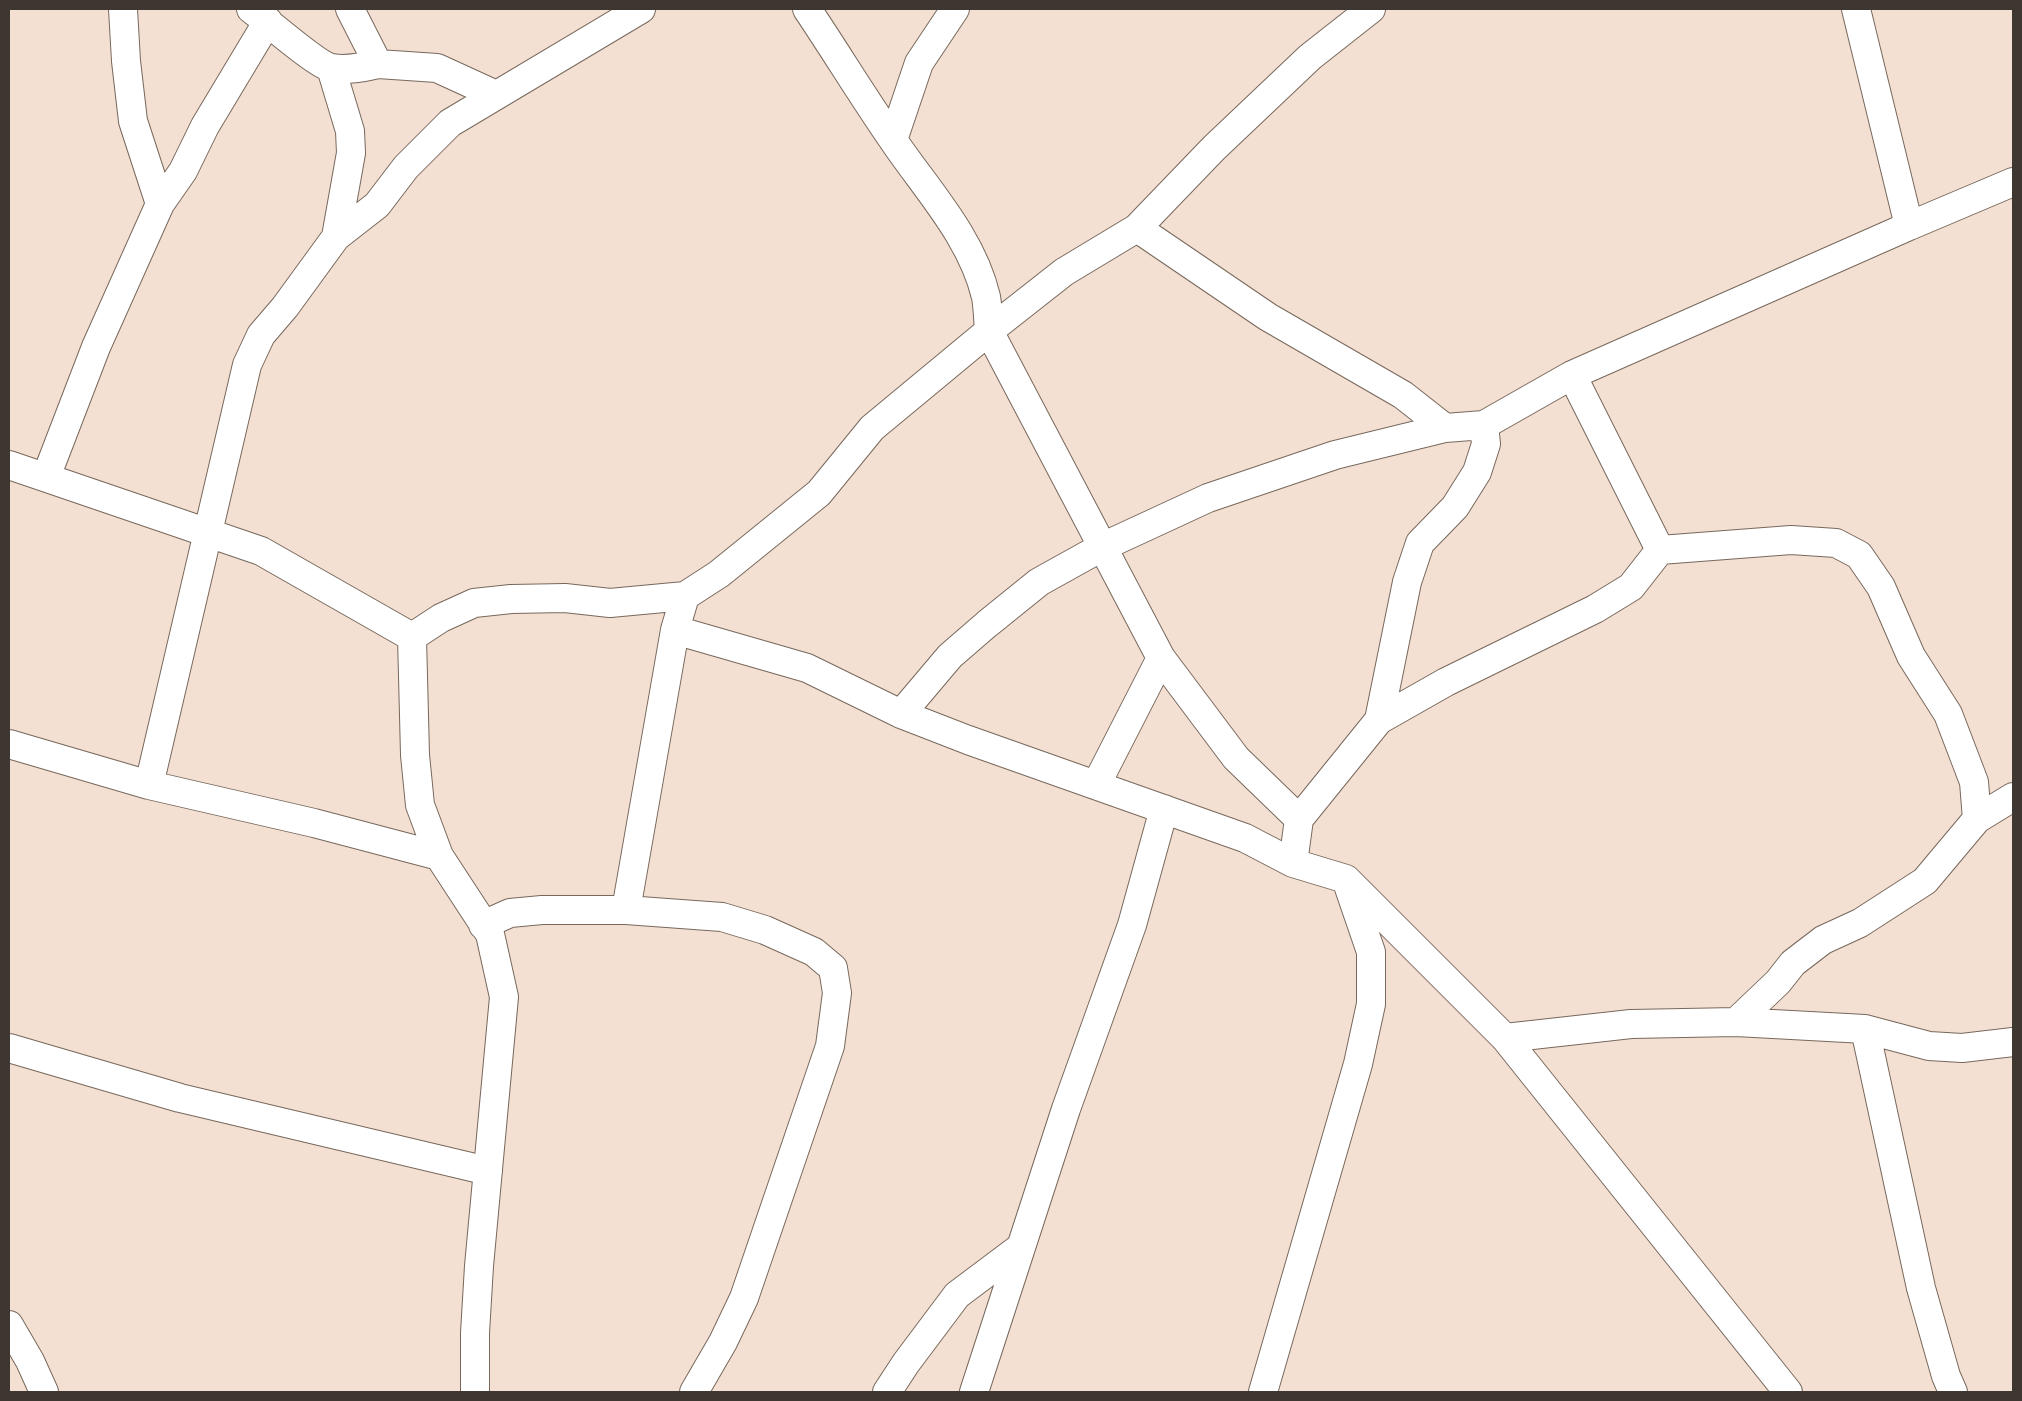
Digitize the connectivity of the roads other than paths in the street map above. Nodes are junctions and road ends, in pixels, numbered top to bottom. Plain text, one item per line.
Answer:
1 (123, 9) edge
2 (350, 9) edge
3 (641, 9) edge
4 (807, 9) edge
5 (955, 9) edge
6 (1371, 9) edge
7 (1856, 9) edge
8 (259, 15) edge
9 (378, 64) junction
10 (331, 68) junction
11 (496, 95) junction
12 (893, 140) junction
13 (2013, 182) edge
14 (160, 204) junction
15 (1909, 226) junction
16 (1137, 228) junction
17 (336, 238) junction
18 (989, 331) junction
19 (1572, 375) junction
20 (1484, 425) junction
21 (1445, 428) junction
22 (9, 465) edge
23 (46, 477) junction
24 (208, 534) junction
25 (1102, 547) junction
26 (1660, 550) junction
27 (685, 596) junction
28 (674, 630) junction
29 (412, 637) junction
30 (1161, 658) junction
31 (901, 714) junction
32 (1379, 720) junction
33 (9, 744) edge
34 (149, 785) junction
35 (1096, 785) junction
36 (2013, 797) edge
37 (1164, 809) junction
38 (1977, 819) junction
39 (1299, 820) junction
40 (439, 856) junction
41 (1293, 863) junction
42 (1346, 879) junction
43 (626, 910) junction
44 (483, 925) junction
45 (1736, 1022) junction
46 (1865, 1029) junction
47 (1504, 1038) junction
48 (2013, 1042) edge
49 (9, 1048) edge
50 (488, 1171) junction
51 (1021, 1247) junction
52 (9, 1325) edge
53 (44, 1392) edge
54 (474, 1392) edge
55 (694, 1392) edge
56 (887, 1392) edge
57 (974, 1392) edge
58 (1263, 1392) edge
59 (1788, 1392) edge
60 (1953, 1392) edge

1 - 14 street
2 - 9 street
3 - 11 street
4 - 12 street
5 - 12 street
6 - 16 street
7 - 15 street
8 - 10 street
8 - 14 street
9 - 10 street
9 - 11 street
10 - 17 street
11 - 17 street
12 - 18 street
13 - 15 street
14 - 23 street
15 - 19 street
16 - 18 street
16 - 21 street
17 - 24 street
18 - 25 street
18 - 27 street
19 - 20 street
19 - 26 street
20 - 21 street
20 - 32 street
21 - 25 street
22 - 23 street
23 - 24 street
24 - 29 street
24 - 34 street
25 - 30 street
25 - 31 street
26 - 32 street
26 - 38 street
27 - 28 street
27 - 29 street
28 - 31 street
28 - 43 street
29 - 40 street
30 - 35 street
30 - 39 street
31 - 35 street
32 - 39 street
33 - 34 street
34 - 40 street
35 - 37 street
36 - 38 street
37 - 41 street
37 - 51 street
38 - 45 street
39 - 41 street
40 - 44 street
41 - 42 street
42 - 47 street
42 - 58 street
43 - 44 street
43 - 55 street
44 - 50 street
45 - 46 street
45 - 47 street
46 - 48 street
46 - 60 street
47 - 59 street
49 - 50 street
50 - 54 street
51 - 56 street
51 - 57 street
52 - 53 street

